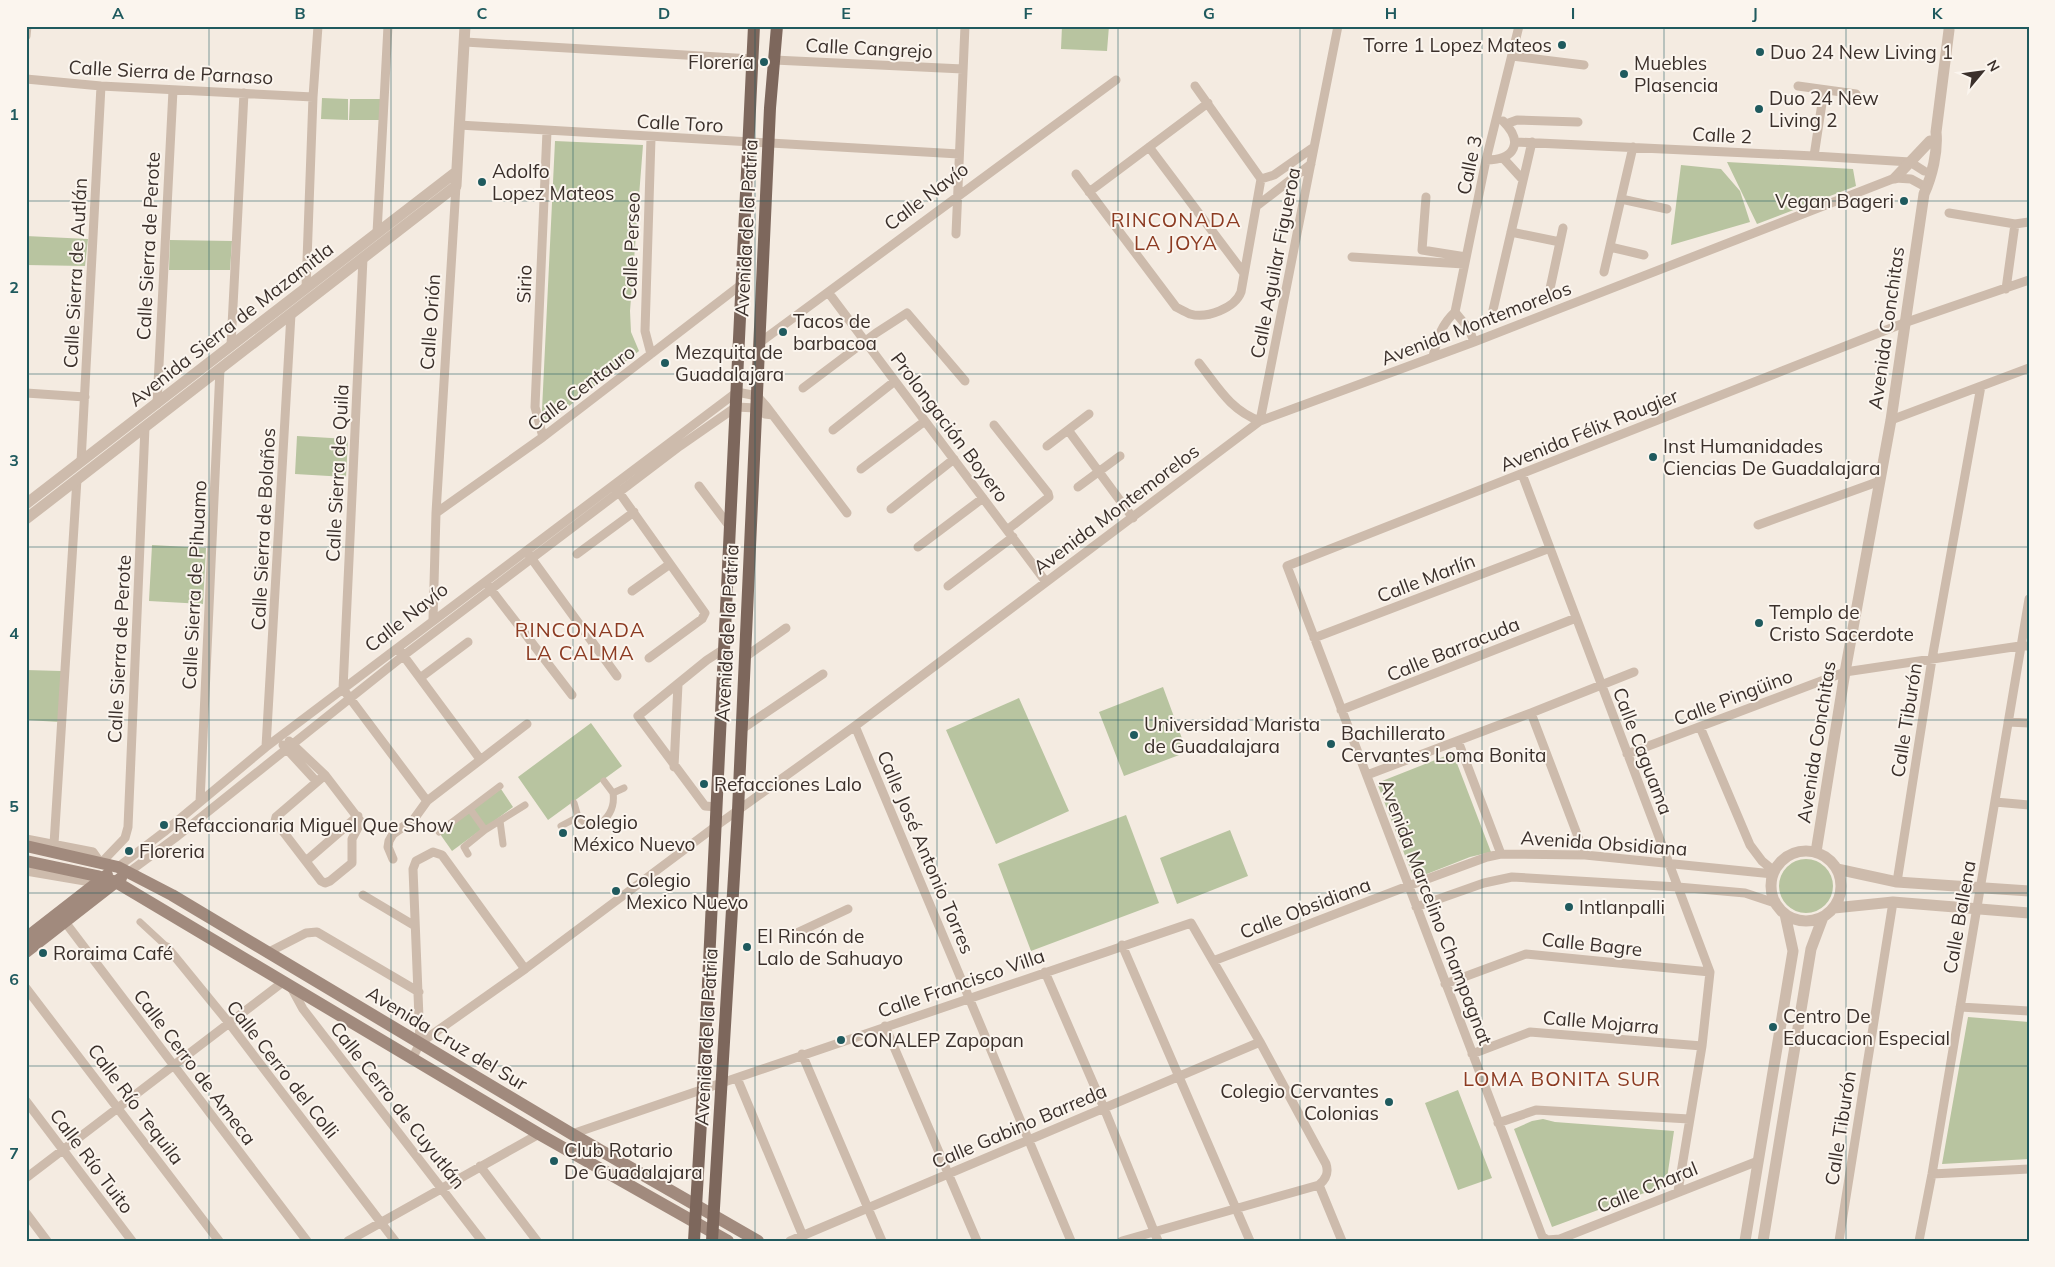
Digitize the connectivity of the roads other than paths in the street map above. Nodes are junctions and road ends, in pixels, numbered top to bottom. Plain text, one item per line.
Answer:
1 (27, 26) edge
2 (318, 26) edge
3 (388, 26) edge
4 (465, 26) edge
5 (754, 26) edge
6 (777, 26) edge
7 (965, 26) edge
8 (1338, 26) edge
9 (1519, 26) edge
10 (1950, 27) edge
11 (26, 36) edge
12 (464, 42) junction
13 (1512, 56) junction
14 (752, 59) junction
15 (774, 60) junction
16 (1584, 65) dead end
17 (963, 69) junction
18 (26, 79) edge
19 (1116, 80) dead end
20 (101, 86) junction
21 (1195, 86) dead end
22 (1798, 86) dead end
23 (173, 90) junction
24 (1824, 90) junction
25 (244, 93) junction
26 (1856, 94) dead end
27 (314, 97) junction
28 (1208, 103) junction
29 (750, 106) junction
30 (770, 108) junction
31 (1496, 117) junction
32 (1578, 122) dead end
33 (1506, 124) junction
34 (459, 125) junction
35 (546, 131) junction
36 (1933, 137) junction
37 (651, 138) junction
38 (1516, 142) junction
39 (1532, 142) junction
40 (748, 143) junction
41 (769, 144) junction
42 (1314, 146) junction
43 (1149, 147) junction
44 (1633, 147) junction
45 (959, 154) junction
46 (1814, 156) junction
47 (1503, 158) junction
48 (1486, 160) junction
49 (1910, 162) junction
50 (1311, 164) junction
51 (1924, 171) junction
52 (456, 172) junction
53 (1076, 174) dead end
54 (1262, 178) junction
55 (1895, 178) junction
56 (1523, 180) junction
57 (456, 186) junction
58 (1925, 188) junction
59 (1089, 192) junction
60 (958, 195) junction
61 (1426, 197) dead end
62 (1621, 199) junction
63 (1258, 205) junction
64 (1667, 209) dead end
65 (1949, 213) dead end
66 (2029, 222) edge
67 (2015, 224) junction
68 (1563, 228) dead end
69 (1511, 232) junction
70 (377, 233) junction
71 (956, 234) dead end
72 (1560, 242) junction
73 (1610, 247) junction
74 (1644, 255) dead end
75 (364, 258) junction
76 (1352, 258) dead end
77 (1465, 261) junction
78 (1243, 272) junction
79 (1604, 272) dead end
80 (333, 274) junction
81 (2029, 280) edge
82 (742, 284) junction
83 (306, 288) junction
84 (2006, 289) junction
85 (828, 292) junction
86 (1548, 298) dead end
87 (1493, 310) dead end
88 (1455, 312) junction
89 (291, 314) junction
90 (1904, 323) junction
91 (865, 342) junction
92 (1474, 342) junction
93 (759, 343) junction
94 (231, 345) junction
95 (651, 354) junction
96 (1433, 356) junction
97 (1199, 363) dead end
98 (2029, 368) edge
99 (220, 369) junction
100 (895, 381) junction
101 (965, 381) dead end
102 (1981, 386) junction
103 (803, 388) dead end
104 (737, 392) junction
105 (26, 393) edge
106 (178, 394) junction
107 (85, 397) junction
108 (756, 402) junction
109 (157, 404) junction
110 (736, 407) junction
111 (1090, 414) dead end
112 (1891, 420) junction
113 (925, 421) junction
114 (1260, 421) junction
115 (994, 425) dead end
116 (146, 427) junction
117 (833, 430) dead end
118 (1068, 430) junction
119 (543, 437) junction
120 (1046, 446) dead end
121 (1120, 456) dead end
122 (954, 459) junction
123 (81, 462) junction
124 (861, 469) dead end
125 (1098, 472) junction
126 (1522, 474) junction
127 (77, 479) junction
128 (1880, 481) junction
129 (613, 484) junction
130 (700, 486) dead end
131 (1078, 487) dead end
132 (619, 492) junction
133 (983, 498) junction
134 (26, 504) edge
135 (891, 509) dead end
136 (634, 512) junction
137 (436, 513) junction
138 (847, 513) dead end
139 (1133, 518) junction
140 (26, 519) edge
141 (1758, 525) dead end
142 (730, 528) junction
143 (1010, 534) junction
144 (918, 547) dead end
145 (1550, 548) junction
146 (526, 550) junction
147 (577, 554) dead end
148 (532, 559) junction
149 (670, 564) junction
150 (1287, 566) joint
151 (484, 581) junction
152 (1046, 582) junction
153 (948, 586) dead end
154 (492, 590) junction
155 (632, 591) dead end
156 (2029, 599) edge
157 (1576, 618) junction
158 (434, 620) junction
159 (786, 628) dead end
160 (1314, 638) junction
161 (468, 642) dead end
162 (2024, 646) edge
163 (724, 649) junction
164 (401, 652) junction
165 (745, 657) junction
166 (649, 658) dead end
167 (1932, 659) junction
168 (1634, 672) dead end
169 (1845, 672) junction
170 (823, 674) dead end
171 (617, 676) dead end
172 (420, 678) junction
173 (678, 684) junction
174 (1601, 686) junction
175 (343, 690) junction
176 (572, 695) dead end
177 (349, 698) junction
178 (1341, 710) junction
179 (1531, 713) junction
180 (2008, 722) junction
181 (527, 724) dead end
182 (2029, 724) edge
183 (855, 726) junction
184 (1700, 727) junction
185 (742, 730) junction
186 (280, 737) junction
187 (1458, 741) junction
188 (290, 746) junction
189 (266, 747) junction
190 (1627, 754) junction
191 (480, 759) junction
192 (674, 767) junction
193 (325, 775) junction
194 (1366, 775) junction
195 (604, 781) dead end
196 (317, 782) junction
197 (500, 786) dead end
198 (624, 788) dead end
199 (613, 793) junction
200 (427, 801) junction
201 (200, 802) junction
202 (1995, 802) junction
203 (574, 803) dead end
204 (2029, 804) edge
205 (525, 805) dead end
206 (716, 807) junction
207 (470, 809) junction
208 (738, 810) junction
209 (358, 816) junction
210 (578, 816) junction
211 (500, 821) junction
212 (561, 826) dead end
213 (716, 826) junction
214 (485, 830) junction
215 (439, 832) dead end
216 (26, 839) edge
217 (54, 844) junction
218 (502, 844) dead end
219 (26, 846) edge
220 (1816, 852) junction
221 (468, 854) dead end
222 (1501, 854) junction
223 (1585, 856) junction
224 (393, 859) dead end
225 (26, 861) edge
226 (306, 861) junction
227 (101, 862) junction
228 (1670, 865) junction
229 (124, 869) junction
230 (1838, 869) junction
231 (26, 871) edge
232 (1774, 872) junction
233 (100, 877) junction
234 (116, 882) junction
235 (1896, 882) junction
236 (1408, 886) junction
237 (1678, 887) junction
238 (1980, 889) junction
239 (2029, 891) edge
240 (363, 895) dead end
241 (1893, 902) junction
242 (1775, 903) junction
243 (1416, 906) junction
244 (1834, 908) junction
245 (848, 909) dead end
246 (1977, 909) junction
247 (2029, 912) edge
248 (1785, 914) junction
249 (1824, 917) junction
250 (62, 918) junction
251 (140, 922) dead end
252 (415, 926) junction
253 (26, 938) edge
254 (788, 938) dead end
255 (1122, 945) junction
256 (167, 947) joint
257 (26, 952) edge
258 (267, 953) junction
259 (1213, 961) junction
260 (525, 969) junction
261 (1044, 972) junction
262 (1710, 972) junction
263 (287, 984) junction
264 (1445, 984) junction
265 (26, 988) edge
266 (419, 992) junction
267 (970, 997) junction
268 (1960, 1007) junction
269 (2029, 1011) edge
270 (229, 1023) junction
271 (885, 1026) junction
272 (1260, 1042) junction
273 (420, 1043) junction
274 (1702, 1046) junction
275 (802, 1054) junction
276 (1472, 1054) junction
277 (413, 1057) junction
278 (173, 1066) junction
279 (1179, 1076) junction
280 (737, 1078) junction
281 (723, 1082) junction
282 (703, 1088) junction
283 (26, 1101) edge
284 (118, 1108) junction
285 (1104, 1108) junction
286 (1689, 1119) junction
287 (1498, 1123) junction
288 (539, 1134) junction
289 (572, 1134) junction
290 (1029, 1140) junction
291 (63, 1150) junction
292 (1758, 1161) junction
293 (480, 1166) junction
294 (2029, 1170) edge
295 (948, 1174) junction
296 (1932, 1174) junction
297 (26, 1178) edge
298 (1319, 1184) junction
299 (442, 1187) junction
300 (1678, 1192) junction
301 (696, 1205) junction
302 (868, 1208) junction
303 (1236, 1208) junction
304 (26, 1213) edge
305 (714, 1215) junction
306 (381, 1222) junction
307 (695, 1223) junction
308 (1154, 1232) junction
309 (713, 1237) edge
310 (804, 1238) edge
311 (1547, 1240) edge
312 (48, 1241) edge
313 (132, 1241) edge
314 (219, 1241) edge
315 (307, 1241) edge
316 (348, 1241) edge
317 (395, 1241) edge
318 (482, 1241) edge
319 (537, 1241) edge
320 (694, 1241) edge
321 (728, 1241) edge
322 (758, 1241) edge
323 (790, 1241) edge
324 (882, 1241) edge
325 (977, 1241) edge
326 (1071, 1241) edge
327 (1122, 1241) edge
328 (1158, 1241) edge
329 (1250, 1241) edge
330 (1342, 1241) edge
331 (1744, 1241) edge
332 (1763, 1241) edge
333 (1839, 1241) edge
334 (1919, 1241) edge

1 - 11 street
2 - 27 street
3 - 70 street
4 - 12 street, Calle Orión
5 - 14 main road, Avenida de la Patria
6 - 15 main road, Avenida de la Patria
7 - 17 street
8 - 42 street, Calle Aguilar Figueroa
9 - 13 street, Calle 3
10 - 36 street, Avenida Conchitas
12 - 14 street
12 - 34 street, Calle Orión
13 - 16 street
13 - 31 street, Calle 3
14 - 29 main road, Avenida de la Patria
15 - 17 street, Calle Cangrejo
15 - 30 main road, Avenida de la Patria
17 - 45 street
18 - 20 street, Calle Sierra de Parnaso
19 - 60 street, Calle Navío
20 - 23 street, Calle Sierra de Parnaso
20 - 107 street, Calle Sierra de Autlán
21 - 28 street
22 - 24 street
23 - 25 street, Calle Sierra de Parnaso
23 - 109 street, Calle Sierra de Perote
24 - 26 street
24 - 46 street
25 - 27 street, Calle Sierra de Parnaso
25 - 94 street
27 - 83 street
28 - 43 street
28 - 54 street
29 - 30 main road
29 - 40 main road, Avenida de la Patria
30 - 41 main road, Avenida de la Patria
31 - 33 street
31 - 48 street, Calle 3
32 - 33 street
33 - 38 street
34 - 35 street, Calle Toro
34 - 52 street, Calle Orión
35 - 37 street, Calle Toro
35 - 119 street, Sirio
36 - 49 street
36 - 51 street, Avenida Conchitas
36 - 58 street, Avenida Conchitas
37 - 40 street, Calle Toro
37 - 95 street, Calle Perseo
38 - 39 street, Calle 2
38 - 47 street
39 - 44 street, Calle 2
39 - 56 street
40 - 41 street, Calle Toro
40 - 82 main road, Avenida de la Patria
41 - 45 street, Calle Toro
41 - 93 main road, Avenida de la Patria
42 - 50 street, Calle Aguilar Figueroa
42 - 54 street
43 - 59 street
43 - 78 street
44 - 46 street, Calle 2
44 - 62 street
45 - 60 street
46 - 49 street, Calle 2
47 - 48 street
47 - 56 street
48 - 77 street, Calle 3
49 - 51 street, Calle 2
49 - 55 street
50 - 63 street
50 - 114 street, Calle Aguilar Figueroa
51 - 58 street, Avenida Conchitas
52 - 57 street, Calle Orión
52 - 70 street, Avenida Sierra de Mazamitla
53 - 59 street
54 - 63 street
55 - 58 street
55 - 92 street, Avenida Montemorelos
56 - 69 street
57 - 75 street, Avenida Sierra de Mazamitla
57 - 137 street, Calle Orión
58 - 90 street, Avenida Conchitas
59 - 78 street
60 - 71 street
60 - 85 street, Calle Navío
61 - 77 street
62 - 64 street
62 - 73 street
63 - 78 street
65 - 67 street
66 - 67 street
67 - 84 street
68 - 72 street
69 - 72 street
69 - 87 street
70 - 80 street, Avenida Sierra de Mazamitla
72 - 86 street
73 - 74 street
73 - 79 street
75 - 80 street, Avenida Sierra de Mazamitla
75 - 175 street, Calle Sierra de Quila
76 - 77 street
77 - 88 street, Calle 3
80 - 83 street, Avenida Sierra de Mazamitla
80 - 89 street, Avenida Sierra de Mazamitla
81 - 84 street, Avenida Félix Rougier
82 - 95 street, Calle Centauro
82 - 104 main road, Avenida de la Patria
83 - 94 street, Avenida Sierra de Mazamitla
84 - 90 street, Avenida Félix Rougier
85 - 91 street, Prolongación Boyero
85 - 93 street, Calle Navío
88 - 92 street
88 - 96 street, Calle 3
89 - 99 street, Avenida Sierra de Mazamitla
89 - 189 street, Calle Sierra de Bolaños
90 - 112 street, Avenida Conchitas
90 - 126 street, Avenida Félix Rougier
91 - 100 street, Prolongación Boyero
91 - 101 street
91 - 103 street
92 - 96 street, Avenida Montemorelos
93 - 108 main road, Avenida de la Patria
94 - 106 street, Avenida Sierra de Mazamitla
95 - 119 street, Calle Centauro
96 - 114 street, Avenida Montemorelos
97 - 114 street
98 - 102 street
99 - 106 street, Avenida Sierra de Mazamitla
99 - 201 street, Calle Sierra de Pihuamo
100 - 113 street, Prolongación Boyero
100 - 117 street
102 - 112 street
102 - 167 street, Calle Tiburón
104 - 108 street
104 - 110 main road, Avenida de la Patria
104 - 129 street, Calle Navío
105 - 107 street
106 - 109 street, Avenida Sierra de Mazamitla
106 - 116 street, Avenida Sierra de Mazamitla
107 - 123 street, Calle Sierra de Autlán
108 - 110 street
108 - 138 street
108 - 165 main road, Avenida de la Patria
109 - 123 street, Avenida Sierra de Mazamitla
110 - 132 street, Calle Navío
110 - 142 main road, Avenida de la Patria
111 - 118 street
112 - 128 street, Avenida Conchitas
113 - 122 street, Prolongación Boyero
113 - 124 street
114 - 139 street, Avenida Montemorelos
115 - 143 street
116 - 127 street, Avenida Sierra de Mazamitla
116 - 227 street, Calle Sierra de Perote
118 - 120 street
118 - 125 street
119 - 137 street, Calle Centauro
121 - 125 street
122 - 133 street, Prolongación Boyero
122 - 135 street
123 - 134 street, Avenida Sierra de Mazamitla
125 - 131 street
125 - 139 street
126 - 145 street, Calle Caguama
126 - 150 street, Avenida Félix Rougier
127 - 140 street, Avenida Sierra de Mazamitla
127 - 217 street
128 - 141 street
128 - 169 street, Avenida Conchitas
129 - 132 street
129 - 146 street, Calle Navío
130 - 142 street
132 - 136 street
132 - 148 street, Calle Navío
133 - 143 street, Prolongación Boyero
133 - 144 street
136 - 147 street
136 - 149 street
137 - 158 street, Calle Orión
139 - 152 street, Avenida Montemorelos
142 - 163 main road, Avenida de la Patria
143 - 152 street, Prolongación Boyero
143 - 153 street
145 - 157 street, Calle Caguama
145 - 160 street, Calle Marlín
146 - 148 street
146 - 151 street, Calle Navío
148 - 154 street, Calle Navío
148 - 171 street
149 - 155 street
149 - 166 street
150 - 160 street, Avenida Marcelino Champagnat
151 - 154 street
151 - 158 street, Calle Navío
152 - 183 street, Avenida Montemorelos
154 - 164 street, Calle Navío
154 - 176 street
156 - 162 street, Calle Ballena
157 - 174 street, Calle Caguama
157 - 178 street, Calle Barracuda
158 - 164 street, Calle Navío
159 - 165 street
160 - 178 street, Avenida Marcelino Champagnat
161 - 172 street
162 - 167 street, Calle Pingüino
162 - 180 street, Calle Ballena
163 - 173 street
163 - 206 main road, Avenida de la Patria
164 - 172 street
164 - 175 street, Calle Navío
164 - 177 street, Calle Navío
165 - 185 main road, Avenida de la Patria
167 - 169 street, Calle Pingüino
167 - 235 street, Calle Tiburón
168 - 174 street
169 - 184 street, Calle Pingüino
169 - 220 street, Avenida Conchitas
170 - 185 street
172 - 191 street
173 - 192 street
173 - 192 street
174 - 179 street
174 - 190 street, Calle Caguama
175 - 177 street
175 - 186 street, Calle Navío
177 - 188 street, Calle Navío
177 - 200 street
178 - 194 street, Avenida Marcelino Champagnat
179 - 187 street
179 - 223 street
180 - 182 street
180 - 202 street, Calle Ballena
181 - 191 street
183 - 208 street, Avenida Montemorelos
183 - 267 street, Calle José Antonio Torres
184 - 190 street, Calle Pingüino
184 - 232 street
185 - 208 main road, Avenida de la Patria
186 - 188 street
186 - 189 street, Calle Navío
187 - 194 street
187 - 222 street
188 - 193 street
188 - 196 street
188 - 229 street, Calle Navío
189 - 201 street, Calle Navío
190 - 228 street, Calle Caguama
191 - 200 street
192 - 206 street
193 - 196 street
193 - 209 street
194 - 236 street, Avenida Marcelino Champagnat
195 - 199 street
196 - 226 street
197 - 207 street
198 - 199 street
199 - 210 street
200 - 224 street
201 - 229 street, Calle Navío
202 - 204 street
202 - 238 street, Calle Ballena
203 - 210 street
205 - 211 street
206 - 213 main road, Avenida de la Patria
207 - 214 street
207 - 215 street
208 - 213 street, Avenida Montemorelos
208 - 281 main road, Avenida de la Patria
209 - 226 street
209 - 226 street
210 - 212 street
211 - 214 street
211 - 218 street
213 - 260 street, Avenida Montemorelos
213 - 282 main road, Avenida de la Patria
214 - 221 street
216 - 217 street
217 - 227 street
219 - 227 main road, Avenida Cruz del Sur
220 - 230 street
220 - 232 street
222 - 223 street, Avenida Obsidiana
222 - 236 street, Avenida Obsidiana
223 - 228 street, Avenida Obsidiana
225 - 233 main road, Avenida Cruz del Sur
227 - 229 main road, Avenida Cruz del Sur
228 - 232 street, Avenida Obsidiana
228 - 237 street, Calle Caguama
229 - 233 main road, Calle Navío
229 - 234 main road, Calle Navío
229 - 258 main road, Avenida Cruz del Sur
230 - 235 street
230 - 244 street
231 - 233 street
232 - 242 street
233 - 234 main road, Avenida Cruz del Sur
233 - 250 main road, Calle Navío
234 - 250 main road, Calle Navío
234 - 263 main road, Avenida Cruz del Sur
235 - 238 street
236 - 243 street, Avenida Marcelino Champagnat
236 - 259 street, Calle Obsidiana
237 - 242 street, Avenida Obsidiana
237 - 243 street, Avenida Obsidiana
237 - 262 street, Calle Caguama
238 - 239 street
238 - 246 street, Calle Ballena
240 - 252 street
241 - 244 street
241 - 246 street
241 - 333 street, Calle Tiburón
242 - 248 street
243 - 264 street, Avenida Marcelino Champagnat
244 - 249 street
245 - 254 street
246 - 247 street
246 - 268 street, Calle Ballena
248 - 249 street
248 - 292 street
249 - 332 street
250 - 253 main road
250 - 257 main road
250 - 278 street, Calle Cerro de Ameca
251 - 256 street, Calle Cerro del Colli
252 - 260 street
252 - 266 street
255 - 259 street, Calle Francisco Villa
255 - 261 street, Calle Francisco Villa
255 - 279 street
256 - 270 street, Calle Cerro del Colli
258 - 266 street
258 - 273 main road, Avenida Cruz del Sur
259 - 272 street
260 - 273 street, Avenida Montemorelos
261 - 267 street, Calle Francisco Villa
261 - 285 street
262 - 264 street, Calle Bagre
262 - 274 street, Calle Caguama
263 - 270 street
263 - 277 main road, Avenida Cruz del Sur
263 - 299 street, Calle Cerro de Cuyutlán
264 - 276 street, Avenida Marcelino Champagnat
265 - 284 street, Calle Río Tequila
266 - 273 street
267 - 271 street, Calle Francisco Villa
267 - 290 street, Calle José Antonio Torres
268 - 269 street
268 - 296 street, Calle Ballena
270 - 278 street
270 - 306 street, Calle Cerro del Colli
271 - 275 street, Calle Francisco Villa
271 - 295 street
272 - 279 street, Calle Gabino Barreda
272 - 298 street
273 - 277 street
273 - 289 main road, Avenida Cruz del Sur
274 - 276 street, Calle Mojarra
274 - 286 street, Calle Caguama
275 - 280 street, Calle Francisco Villa
275 - 302 street
276 - 287 street, Avenida Marcelino Champagnat
277 - 288 main road, Avenida Cruz del Sur
278 - 284 street
278 - 315 street, Calle Cerro de Ameca
279 - 285 street, Calle Gabino Barreda
279 - 303 street
280 - 281 street, Calle Francisco Villa
280 - 310 street
281 - 282 street, Calle Francisco Villa
281 - 305 main road, Avenida de la Patria
282 - 289 street, Calle Francisco Villa
282 - 301 main road, Avenida de la Patria
283 - 291 street, Calle Río Tuito
284 - 291 street
284 - 314 street, Calle Río Tequila
285 - 290 street, Calle Gabino Barreda
285 - 308 street
286 - 287 street
286 - 300 street, Calle Caguama
287 - 311 street, Avenida Marcelino Champagnat
288 - 293 street
288 - 307 main road, Avenida Cruz del Sur
289 - 301 main road, Avenida Cruz del Sur
290 - 295 street, Calle Gabino Barreda
290 - 326 street, Calle José Antonio Torres
291 - 297 street
291 - 313 street, Calle Río Tuito
292 - 300 street, Calle Charal
292 - 331 street
293 - 299 street
293 - 319 street
294 - 296 street
295 - 302 street, Calle Gabino Barreda
295 - 325 street
296 - 334 street, Calle Ballena
298 - 303 street
298 - 330 street
299 - 306 street
299 - 318 street, Calle Cerro de Cuyutlán
300 - 311 street, Calle Charal
301 - 305 main road, Avenida Cruz del Sur
301 - 307 main road, Avenida de la Patria
302 - 310 street, Calle Gabino Barreda
302 - 324 street
303 - 308 street
303 - 329 street
304 - 312 street
305 - 309 main road, Avenida de la Patria
305 - 322 main road, Avenida Cruz del Sur
306 - 316 street
306 - 317 street, Calle Cerro del Colli
307 - 309 main road, Avenida Cruz del Sur
307 - 320 main road, Avenida de la Patria
308 - 327 street
308 - 328 street
309 - 321 main road, Avenida Cruz del Sur
310 - 323 street, Calle Gabino Barreda

